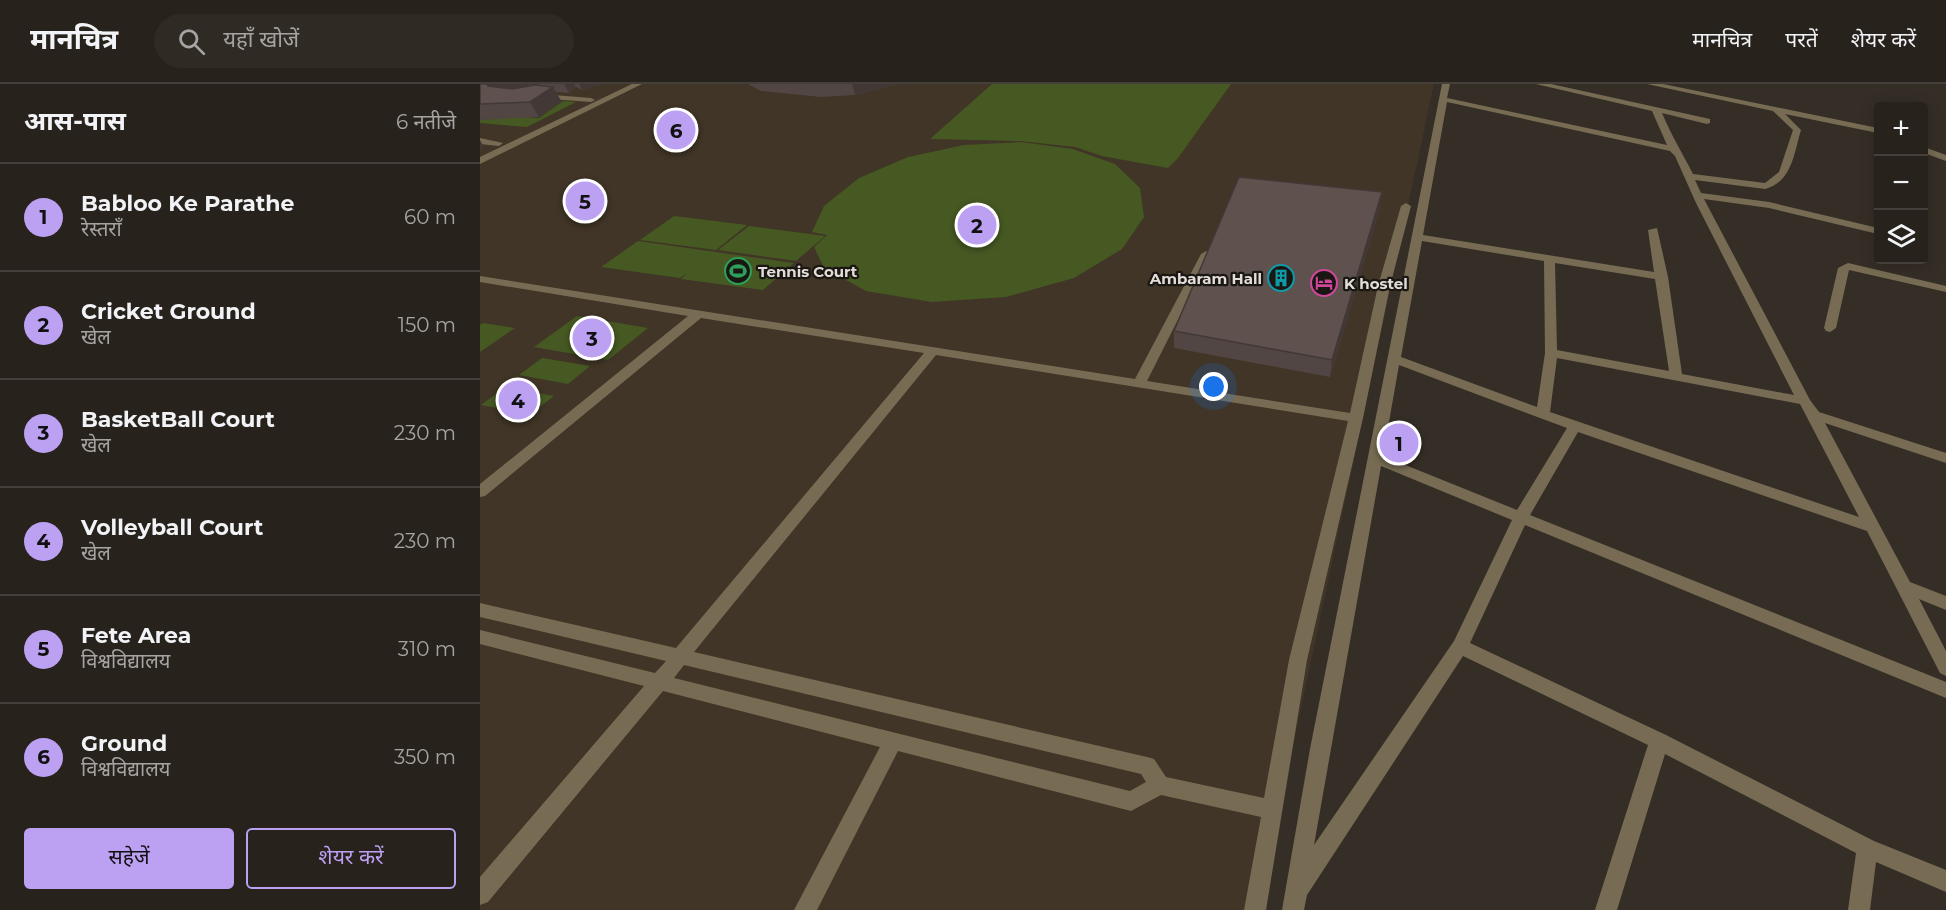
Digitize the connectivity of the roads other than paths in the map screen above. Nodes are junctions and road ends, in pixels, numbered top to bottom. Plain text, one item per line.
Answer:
1 (622, 84) edge
2 (638, 84) edge
3 (1540, 84) edge
4 (1651, 84) edge
5 (1444, 92) edge
6 (532, 98) edge
7 (591, 100) junction
8 (1772, 109) junction
9 (1656, 110) junction
10 (1707, 120) dead end
11 (1874, 129) edge
12 (480, 141) edge
13 (499, 143) junction
14 (1672, 149) junction
15 (480, 152) edge
16 (1928, 152) edge
17 (1946, 158) edge
18 (480, 161) edge
19 (1690, 177) junction
20 (1698, 195) junction
21 (1406, 206) dead end
22 (1653, 230) dead end
23 (1874, 230) edge
24 (1417, 237) junction
25 (1206, 254) edge
26 (1549, 259) junction
27 (1662, 277) junction
28 (480, 279) edge
29 (1946, 289) edge
30 (699, 313) junction
31 (1830, 328) dead end
32 (934, 350) junction
33 (1551, 353) junction
34 (1394, 358) junction
35 (1676, 375) junction
36 (1139, 384) junction
37 (1804, 401) junction
38 (1543, 414) junction
39 (1814, 415) junction
40 (1356, 418) junction
41 (1575, 426) junction
42 (1375, 458) junction
43 (1946, 458) edge
44 (480, 492) edge
45 (1522, 515) junction
46 (1872, 527) junction
47 (1905, 587) junction
48 (1946, 603) edge
49 (480, 610) edge
50 (480, 637) edge
51 (1460, 646) junction
52 (678, 657) junction
53 (1946, 668) edge
54 (659, 682) junction
55 (1946, 690) edge
56 (893, 741) junction
57 (1659, 741) junction
58 (1160, 785) junction
59 (1272, 810) junction
60 (1867, 848) junction
61 (1946, 881) edge
62 (480, 894) edge
63 (1294, 901) edge
64 (805, 910) edge
65 (1255, 910) edge
66 (1606, 910) edge
67 (1859, 910) edge

1 - 7 street
2 - 18 street
3 - 9 street
4 - 8 street
5 - 14 street
5 - 24 street
6 - 7 street
7 - 13 street
8 - 11 street
8 - 19 street
9 - 10 street
9 - 14 street
12 - 13 street
13 - 15 street
14 - 19 street
16 - 17 street
19 - 20 street
20 - 23 street
20 - 37 street
21 - 40 street
22 - 27 street
24 - 26 street
24 - 34 street
25 - 36 street
26 - 27 street
26 - 33 street
27 - 35 street
28 - 30 street
29 - 31 street
30 - 32 street
30 - 44 street
32 - 36 street
32 - 52 street
33 - 35 street
33 - 38 street
34 - 38 street
34 - 42 street
35 - 37 street
36 - 40 street
37 - 39 street
38 - 41 street
39 - 43 street
39 - 46 street
40 - 59 street
41 - 45 street
41 - 46 street
42 - 45 street
42 - 63 street
45 - 51 street
45 - 55 street
46 - 47 street
47 - 48 street
47 - 53 street
49 - 52 street
50 - 54 street
51 - 57 street
51 - 63 street
52 - 54 street
52 - 58 street
54 - 56 street
54 - 62 street
56 - 58 street
56 - 64 street
57 - 60 street
57 - 66 street
58 - 59 street
59 - 65 street
60 - 61 street
60 - 67 street

